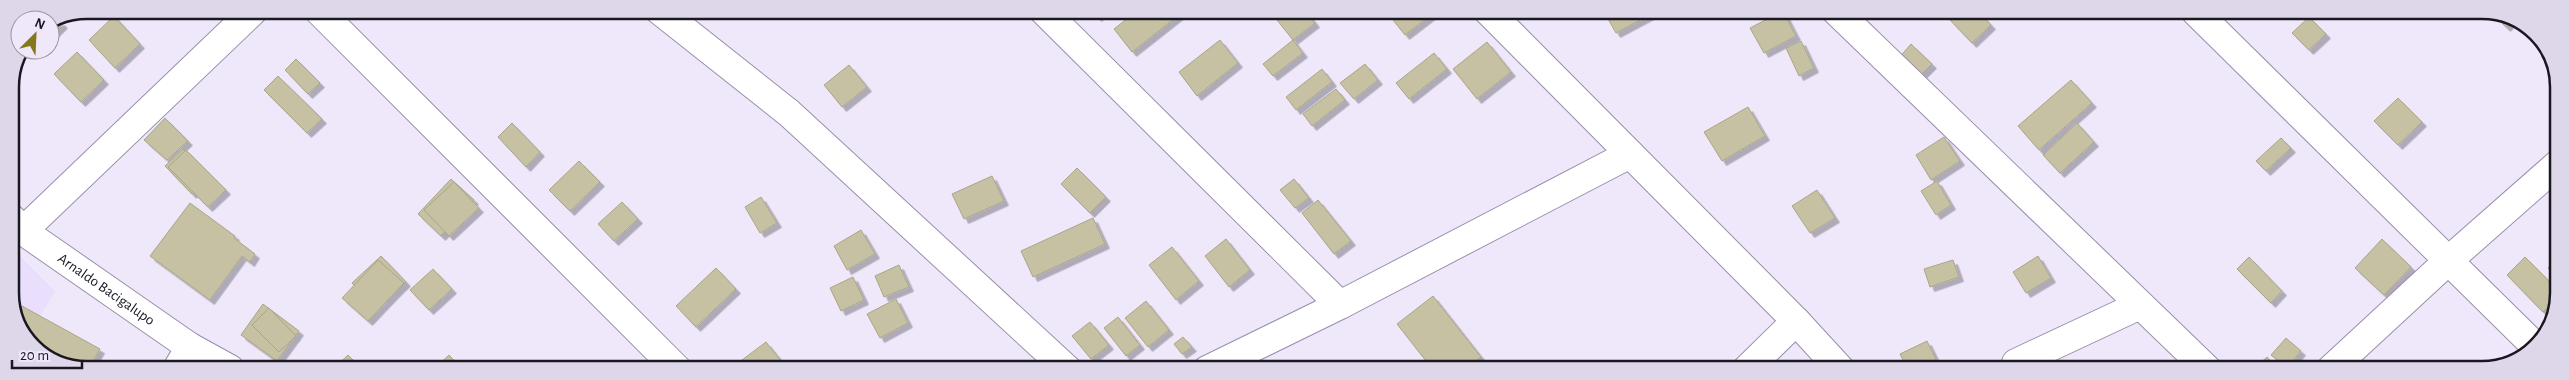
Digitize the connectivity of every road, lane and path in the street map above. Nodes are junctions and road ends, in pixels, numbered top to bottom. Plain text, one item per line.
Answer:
1 (244, 19) edge
2 (327, 19) edge
3 (670, 19) edge
4 (1052, 19) edge
5 (1496, 19) edge
6 (1844, 19) edge
7 (2204, 19) edge
8 (1630, 154) junction
9 (2550, 171) edge
10 (19, 223) edge
11 (19, 227) edge
12 (2448, 260) junction
13 (1340, 305) junction
14 (2140, 305) junction
15 (1796, 321) junction
16 (2530, 341) edge
17 (184, 358) edge
18 (197, 361) edge
19 (669, 361) edge
20 (1058, 361) edge
21 (1225, 361) edge
22 (1755, 361) edge
23 (1833, 361) edge
24 (2022, 361) edge
25 (2199, 361) edge
26 (2340, 361) edge

1 - 10 street
2 - 19 street
3 - 20 street
4 - 13 street
5 - 8 street
6 - 14 street
7 - 12 street
8 - 13 street
8 - 15 street
9 - 12 street
11 - 17 street, Arnaldo Bacigalupo
12 - 16 street
12 - 26 street
13 - 21 street
14 - 24 street
14 - 25 street
15 - 22 street
15 - 23 street
17 - 18 street, Arnaldo Bacigalupo

